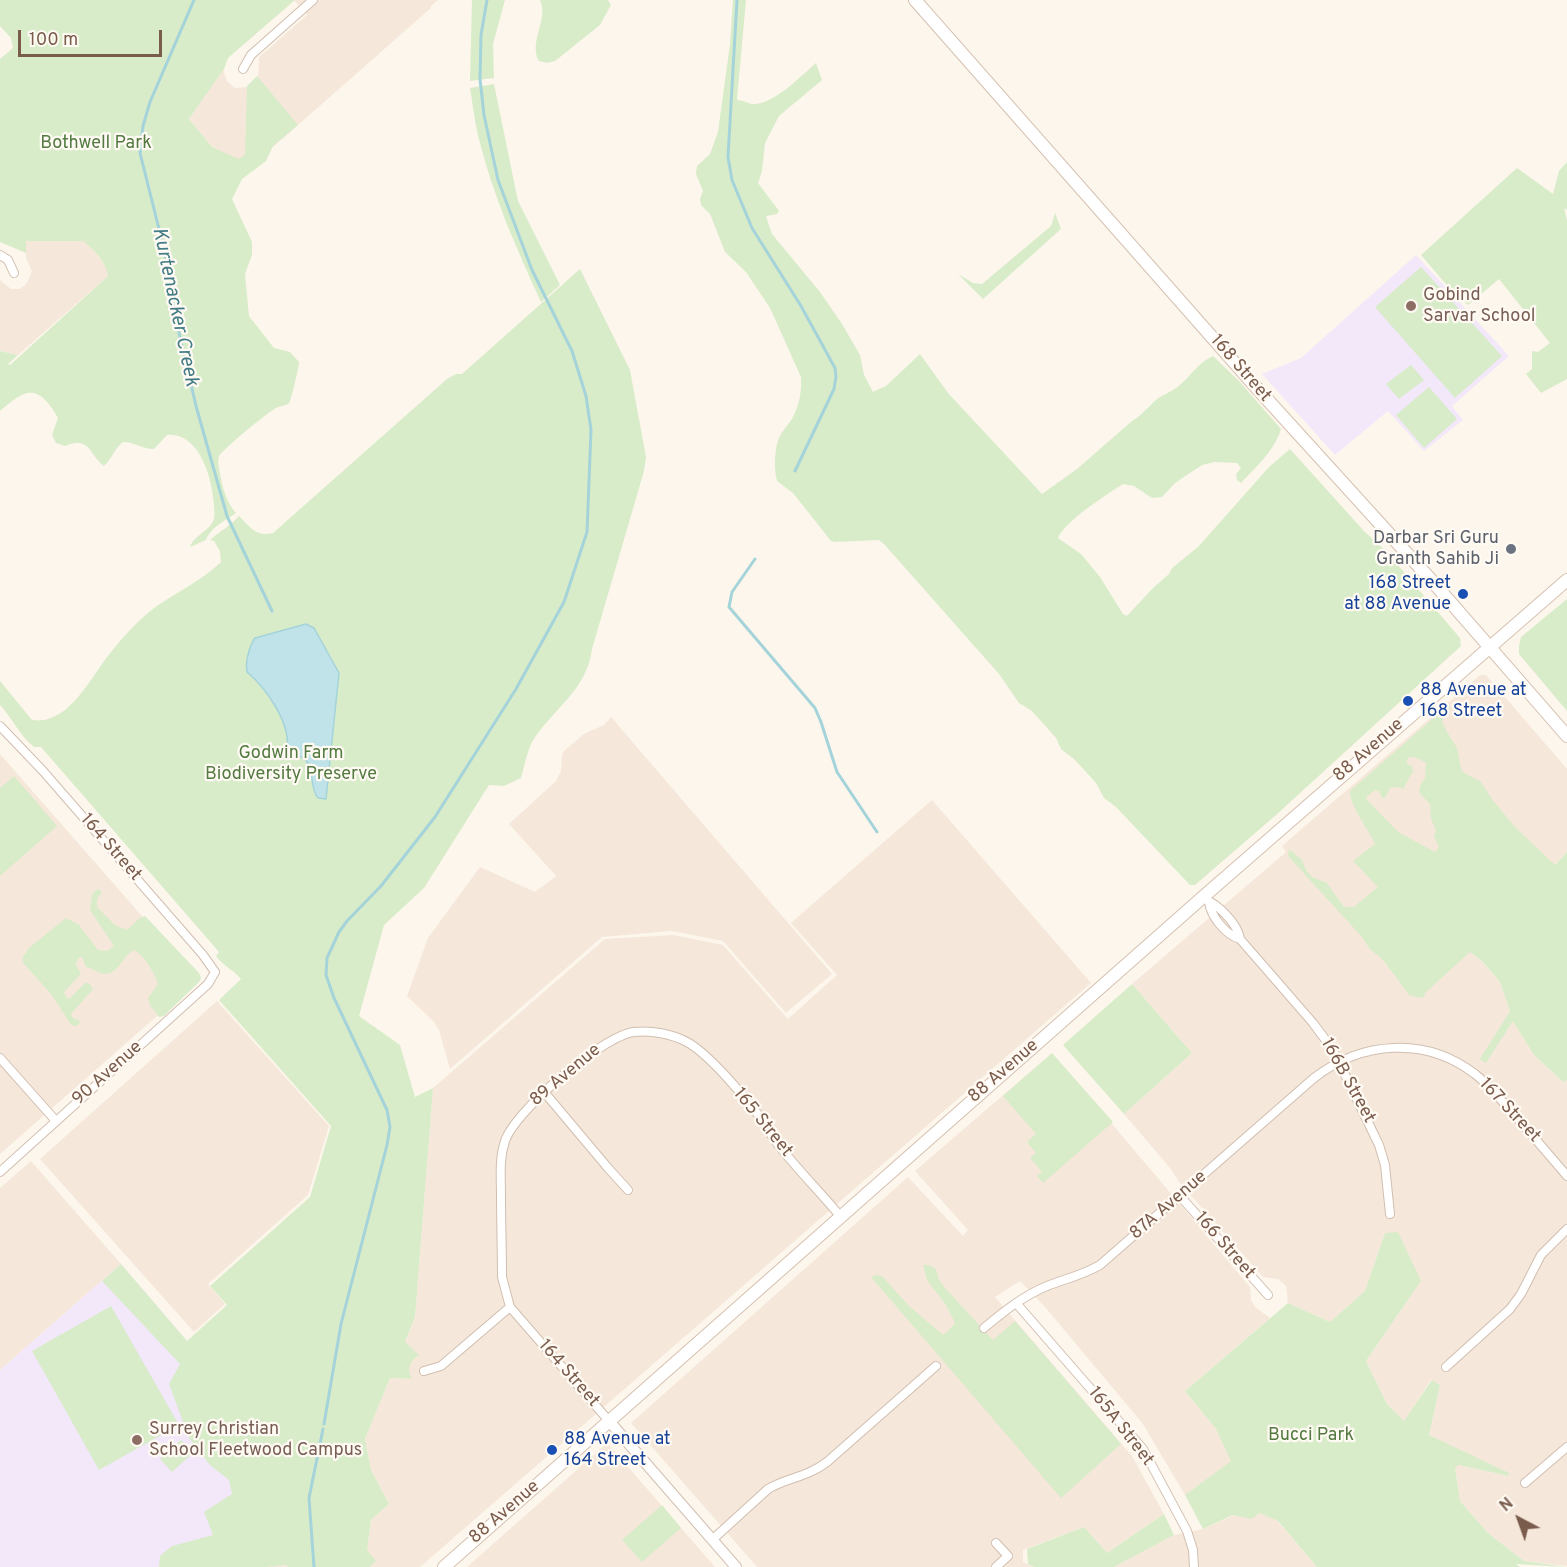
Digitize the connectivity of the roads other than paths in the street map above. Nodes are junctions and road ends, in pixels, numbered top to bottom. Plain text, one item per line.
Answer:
1 (313, 0) edge
2 (915, 0) edge
3 (243, 69) dead end
4 (0, 255) edge
5 (14, 273) dead end
6 (1567, 580) edge
7 (1490, 646) junction
8 (0, 726) edge
9 (1567, 736) edge
10 (1206, 899) junction
11 (1240, 939) junction
12 (214, 975) joint
13 (678, 1038) joint
14 (0, 1058) edge
15 (1339, 1062) junction
16 (545, 1093) junction
17 (56, 1121) junction
18 (504, 1143) joint
19 (0, 1172) edge
20 (1567, 1176) edge
21 (628, 1190) dead end
22 (1180, 1196) junction
23 (1390, 1214) dead end
24 (840, 1216) junction
25 (1567, 1229) edge
26 (1269, 1295) dead end
27 (1016, 1303) junction
28 (510, 1307) junction
29 (984, 1328) dead end
30 (936, 1366) dead end
31 (1446, 1367) dead end
32 (424, 1371) dead end
33 (609, 1421) junction
34 (1567, 1447) edge
35 (1525, 1483) dead end
36 (712, 1540) junction
37 (996, 1543) dead end
38 (444, 1567) edge
39 (736, 1567) edge
40 (996, 1567) edge
41 (1194, 1567) edge

1 - 3 street
2 - 7 main road, 168 Street
4 - 5 street
6 - 7 main road, 88 Avenue
7 - 9 main road, 168 Street
7 - 10 main road, 88 Avenue
8 - 12 street, 164 Street
10 - 11 street, 166B Street
10 - 11 street, 166B Street
10 - 24 main road, 88 Avenue
11 - 15 street, 166B Street
12 - 17 street, 90 Avenue
13 - 16 street, 89 Avenue
13 - 24 street, 165 Street
14 - 17 street
15 - 20 street, 167 Street
15 - 22 street, 87A Avenue
15 - 23 street, 166B Street
16 - 18 street, 89 Avenue
16 - 21 street
17 - 19 street, 90 Avenue
18 - 28 street, 164 Street
22 - 26 street, 166 Street
22 - 27 street, 87A Avenue
24 - 33 main road, 88 Avenue
25 - 31 street
27 - 29 street, 87A Avenue
27 - 41 street, 165A Street
28 - 32 street
28 - 33 street, 164 Street
30 - 36 street
33 - 36 street, 164 Street
33 - 38 main road, 88 Avenue
34 - 35 street
36 - 39 street, 164 Street
37 - 40 street

